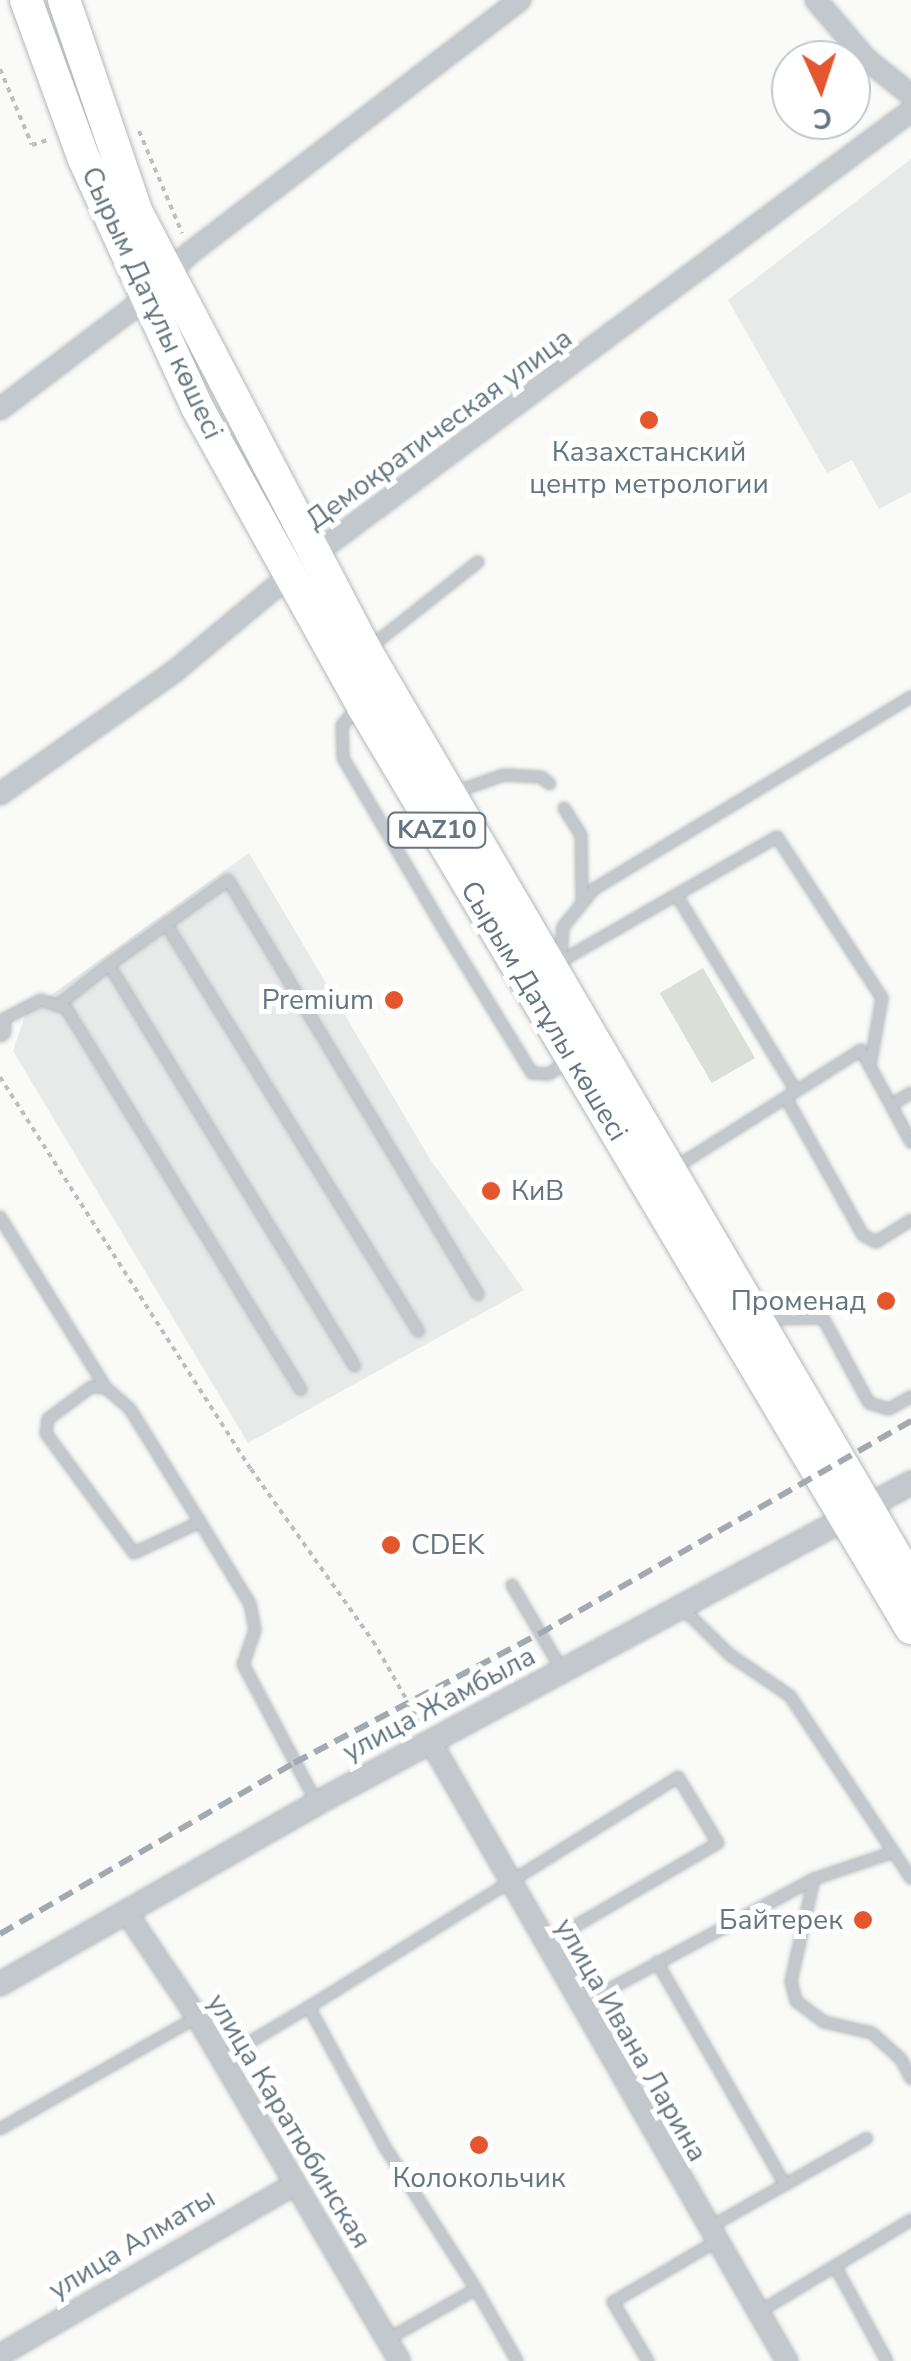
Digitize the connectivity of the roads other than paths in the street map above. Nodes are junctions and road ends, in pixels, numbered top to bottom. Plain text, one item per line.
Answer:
1 (26, 0) edge
2 (64, 0) edge
3 (520, 0) edge
4 (816, 0) edge
5 (911, 95) edge
6 (911, 111) edge
7 (167, 275) junction
8 (0, 410) edge
9 (316, 553) junction
10 (478, 562) dead end
11 (290, 577) junction
12 (354, 660) junction
13 (911, 697) edge
14 (362, 705) junction
15 (550, 784) dead end
16 (452, 793) junction
17 (0, 794) edge
18 (564, 808) dead end
19 (677, 896) junction
20 (582, 899) junction
21 (166, 924) junction
22 (109, 964) junction
23 (556, 964) junction
24 (58, 1006) junction
25 (0, 1027) edge
26 (573, 1058) junction
27 (870, 1066) junction
28 (796, 1091) junction
29 (911, 1093) edge
30 (786, 1098) junction
31 (891, 1105) junction
32 (911, 1142) edge
33 (671, 1170) junction
34 (0, 1216) edge
35 (911, 1220) edge
36 (478, 1295) dead end
37 (755, 1320) junction
38 (418, 1330) dead end
39 (355, 1366) dead end
40 (106, 1388) junction
41 (301, 1390) dead end
42 (911, 1397) edge
43 (911, 1483) edge
44 (853, 1511) junction
45 (200, 1522) junction
46 (911, 1582) edge
47 (512, 1584) dead end
48 (680, 1606) junction
49 (911, 1628) edge
50 (563, 1672) junction
51 (432, 1744) junction
52 (317, 1802) junction
53 (894, 1852) junction
54 (911, 1878) edge
55 (814, 1880) junction
56 (506, 1882) junction
57 (126, 1912) junction
58 (570, 1929) dead end
59 (657, 1962) junction
60 (0, 1984) edge
61 (579, 2006) junction
62 (309, 2008) junction
63 (197, 2017) junction
64 (221, 2059) junction
65 (911, 2079) edge
66 (0, 2129) edge
67 (866, 2138) dead end
68 (295, 2184) junction
69 (784, 2185) junction
70 (911, 2220) edge
71 (713, 2234) junction
72 (835, 2266) junction
73 (476, 2289) junction
74 (760, 2312) junction
75 (387, 2339) junction
76 (0, 2355) edge
77 (400, 2361) edge
78 (518, 2361) edge
79 (648, 2361) edge
80 (787, 2361) edge
81 (887, 2361) edge

1 - 7 highway, Сырым Датұлы көшесі / KAZ10
2 - 7 highway, Сырым Датұлы көшесі / KAZ10
3 - 7 street
4 - 5 street
6 - 9 street, Демократическая улица
7 - 8 street
7 - 9 highway, Сырым Датұлы көшесі / KAZ10
7 - 11 highway, Сырым Датұлы көшесі / KAZ10
9 - 11 street, Демократическая улица
9 - 12 highway, Сырым Датұлы көшесі / KAZ10
10 - 12 lane
11 - 12 highway, Сырым Датұлы көшесі / KAZ10
11 - 17 street, Демократическая улица
12 - 14 highway, Сырым Датұлы көшесі / KAZ10
12 - 16 highway, Сырым Датұлы көшесі / KAZ10
13 - 20 lane
14 - 26 highway, Сырым Датұлы көшесі / KAZ10
14 - 26 lane
15 - 16 lane
16 - 23 highway, Сырым Датұлы көшесі / KAZ10
18 - 20 lane
19 - 23 lane
19 - 27 lane
19 - 28 lane
20 - 23 lane
21 - 22 lane
21 - 36 lane
21 - 38 lane
22 - 24 lane
22 - 39 lane
23 - 33 highway, Сырым Датұлы көшесі / KAZ10
24 - 25 lane
24 - 41 lane
26 - 44 highway, Сырым Датұлы көшесі / KAZ10
27 - 28 lane
27 - 31 lane
28 - 30 lane
29 - 31 lane
30 - 33 lane
30 - 35 lane
31 - 32 lane
33 - 37 highway, Сырым Датұлы көшесі / KAZ10
34 - 40 lane
37 - 42 lane
37 - 44 highway, Сырым Датұлы көшесі / KAZ10
40 - 45 lane
40 - 45 lane
43 - 44 street, улица Жамбыла
44 - 46 highway, Сырым Датұлы көшесі / KAZ10
44 - 48 street, улица Жамбыла
44 - 49 highway, Сырым Датұлы көшесі / KAZ10
45 - 52 lane
47 - 50 lane
48 - 50 street, улица Жамбыла
48 - 53 lane
50 - 51 street, улица Жамбыла
51 - 52 street, улица Жамбыла
51 - 56 street, улица Ивана Ларина
52 - 57 street, улица Жамбыла
53 - 54 lane
53 - 55 lane
55 - 59 lane
55 - 65 lane
56 - 58 lane
56 - 61 street, улица Ивана Ларина
56 - 62 lane
57 - 60 street, улица Жамбыла
57 - 63 street, улица Каратюбинская
59 - 61 lane
59 - 69 lane
61 - 71 street, улица Ивана Ларина
62 - 64 lane
62 - 73 lane
63 - 64 street, улица Каратюбинская
63 - 66 lane
64 - 68 street, улица Каратюбинская
67 - 69 lane
68 - 75 street, улица Каратюбинская
68 - 76 street, улица Алматы
69 - 71 lane
70 - 72 lane
71 - 74 street, улица Ивана Ларина
71 - 79 lane
72 - 74 lane
72 - 81 lane
73 - 75 lane
73 - 78 lane
74 - 80 street, улица Ивана Ларина
75 - 77 street, улица Каратюбинская

